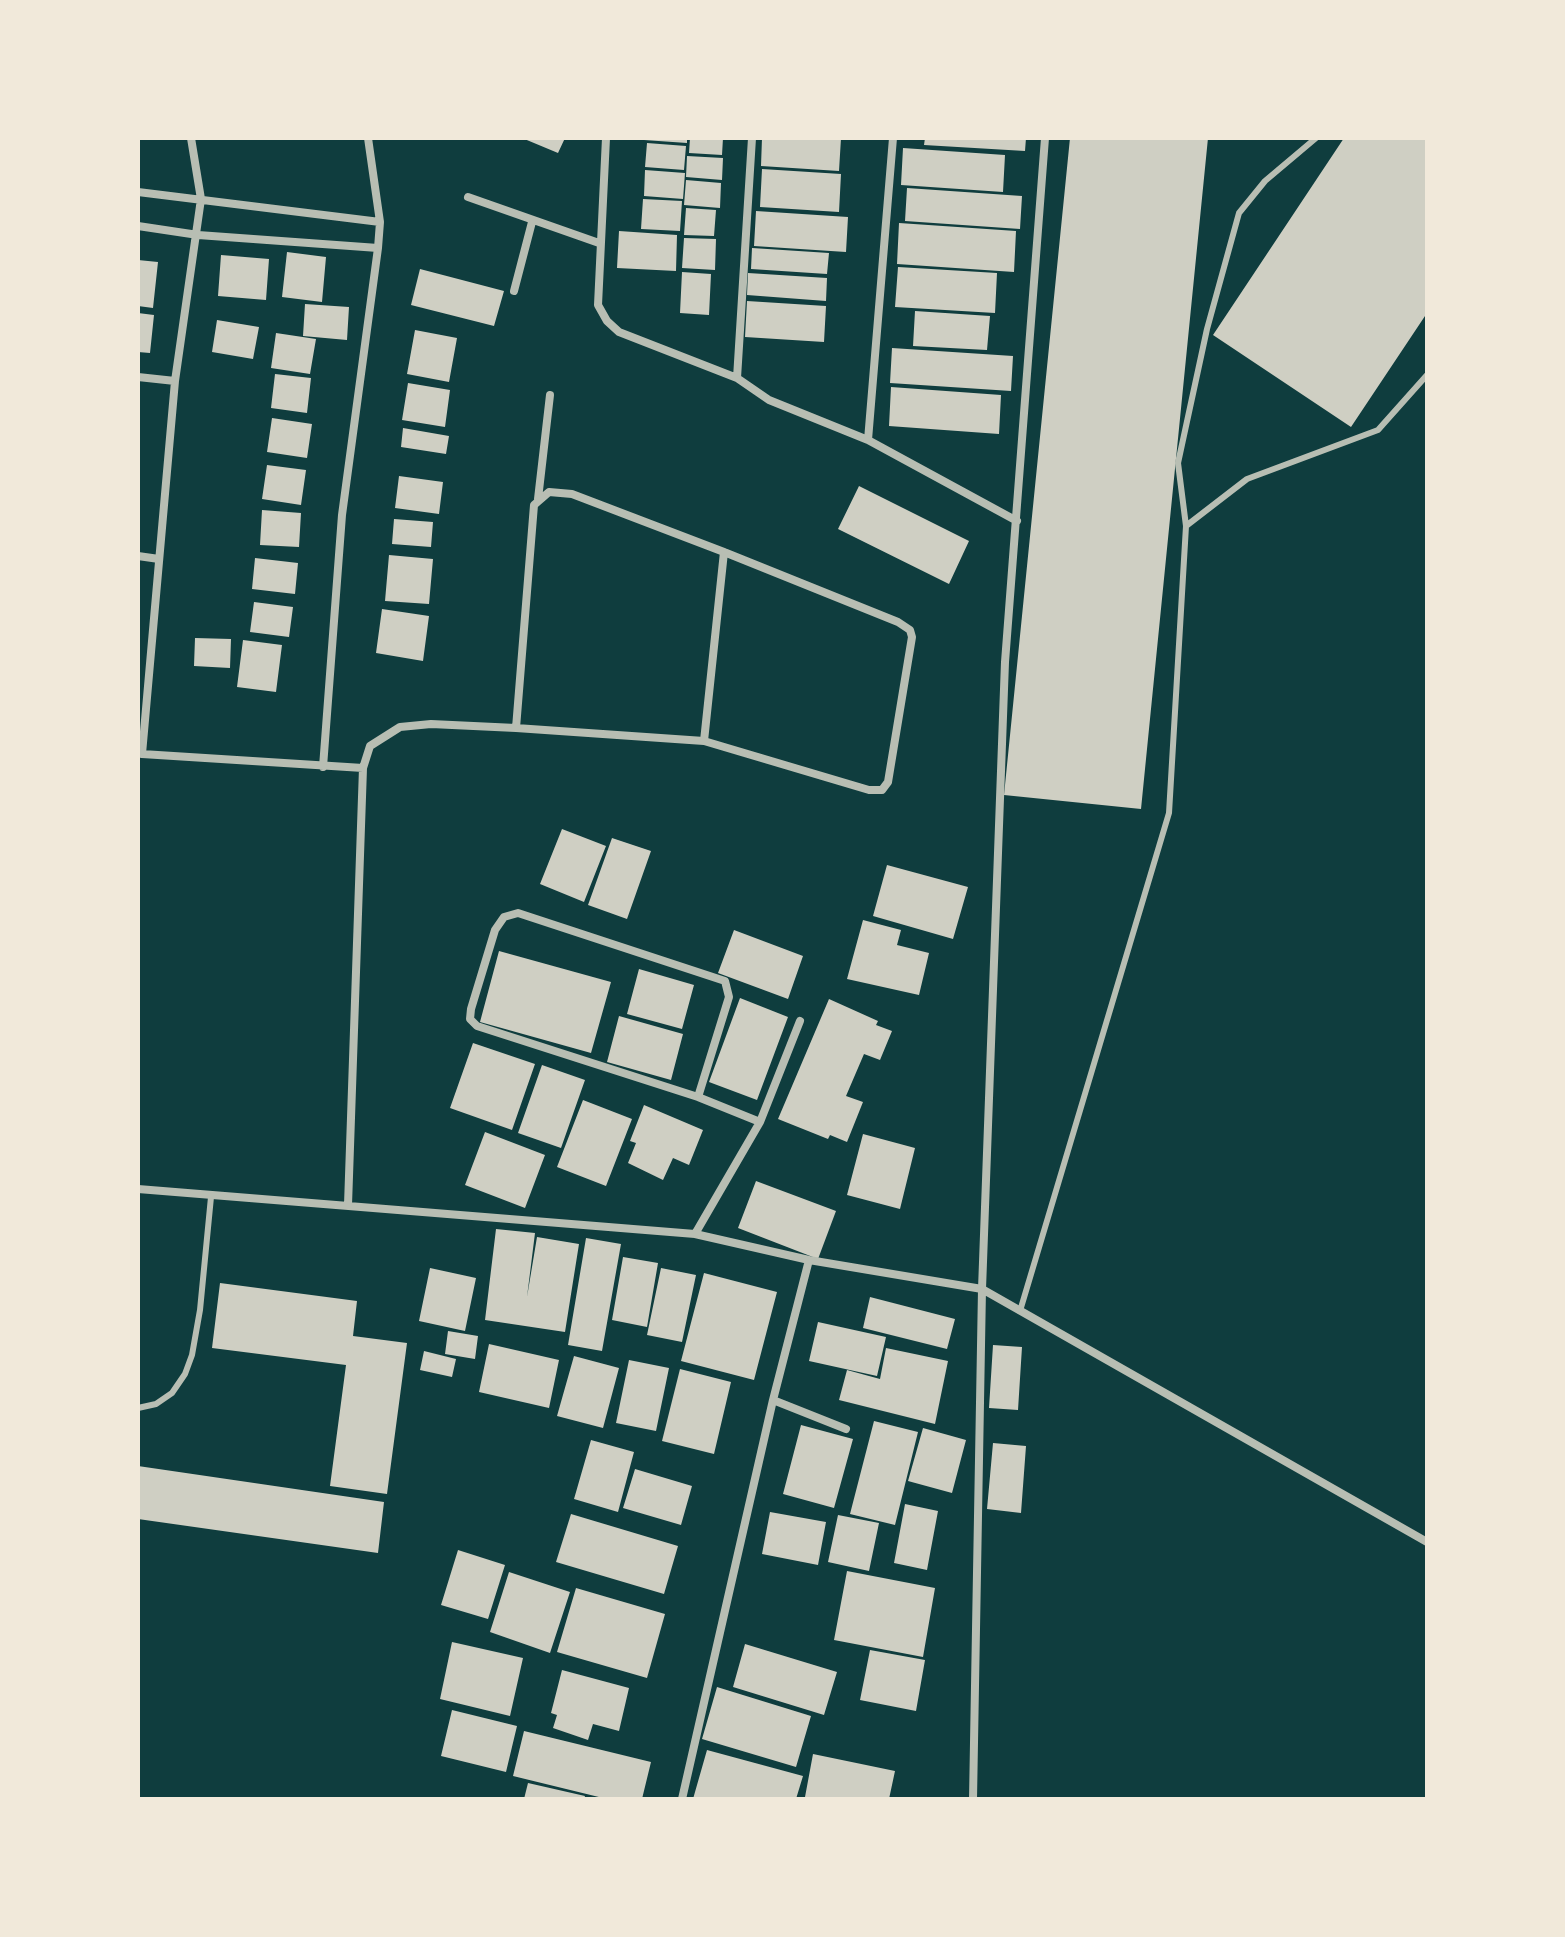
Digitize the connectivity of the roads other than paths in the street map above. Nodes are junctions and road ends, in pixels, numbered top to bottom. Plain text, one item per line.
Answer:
1 (191, 138) edge
2 (368, 138) edge
3 (606, 138) edge
4 (752, 138) edge
5 (893, 138) edge
6 (1045, 138) edge
7 (1316, 138) edge
8 (138, 192) edge
9 (468, 197) dead end
10 (201, 199) junction
11 (380, 222) junction
12 (532, 222) junction
13 (138, 226) edge
14 (198, 235) junction
15 (599, 243) junction
16 (378, 248) junction
17 (514, 291) dead end
18 (1427, 375) edge
19 (138, 377) edge
20 (737, 378) junction
21 (175, 381) junction
22 (550, 395) dead end
23 (868, 440) junction
24 (538, 499) junction
25 (1017, 521) junction
26 (1186, 526) junction
27 (724, 552) junction
28 (138, 556) edge
29 (159, 559) junction
30 (516, 728) junction
31 (704, 741) junction
32 (140, 753) edge
33 (323, 767) junction
34 (363, 768) junction
35 (800, 1021) dead end
36 (698, 1097) junction
37 (760, 1122) junction
38 (138, 1189) edge
39 (211, 1197) junction
40 (348, 1205) junction
41 (695, 1234) junction
42 (809, 1260) junction
43 (982, 1289) junction
44 (1020, 1311) junction
45 (773, 1400) junction
46 (138, 1408) edge
47 (846, 1429) dead end
48 (1427, 1542) edge
49 (682, 1799) edge
50 (973, 1799) edge

1 - 10 street
2 - 11 street
3 - 15 street
4 - 20 street
5 - 23 street
6 - 25 street
7 - 26 lane
8 - 10 street
9 - 12 street
10 - 11 street
10 - 14 street
11 - 16 street
12 - 15 street
12 - 17 street
13 - 14 street
14 - 16 street
14 - 21 street
15 - 20 street
16 - 33 street
18 - 26 lane
19 - 21 street
20 - 23 street
21 - 29 street
22 - 24 street
23 - 25 street
24 - 27 street
24 - 30 street
25 - 43 street
26 - 44 lane
27 - 31 street
27 - 31 street
28 - 29 street
29 - 32 street
30 - 31 street
30 - 34 street
32 - 33 street
33 - 34 street
34 - 40 street
35 - 37 street
36 - 36 street
36 - 37 street
37 - 41 street
38 - 39 street
39 - 40 street
39 - 46 lane
40 - 41 street
41 - 42 street
42 - 43 street
42 - 45 street
43 - 44 street
43 - 50 street
44 - 48 street
45 - 47 street
45 - 49 street

